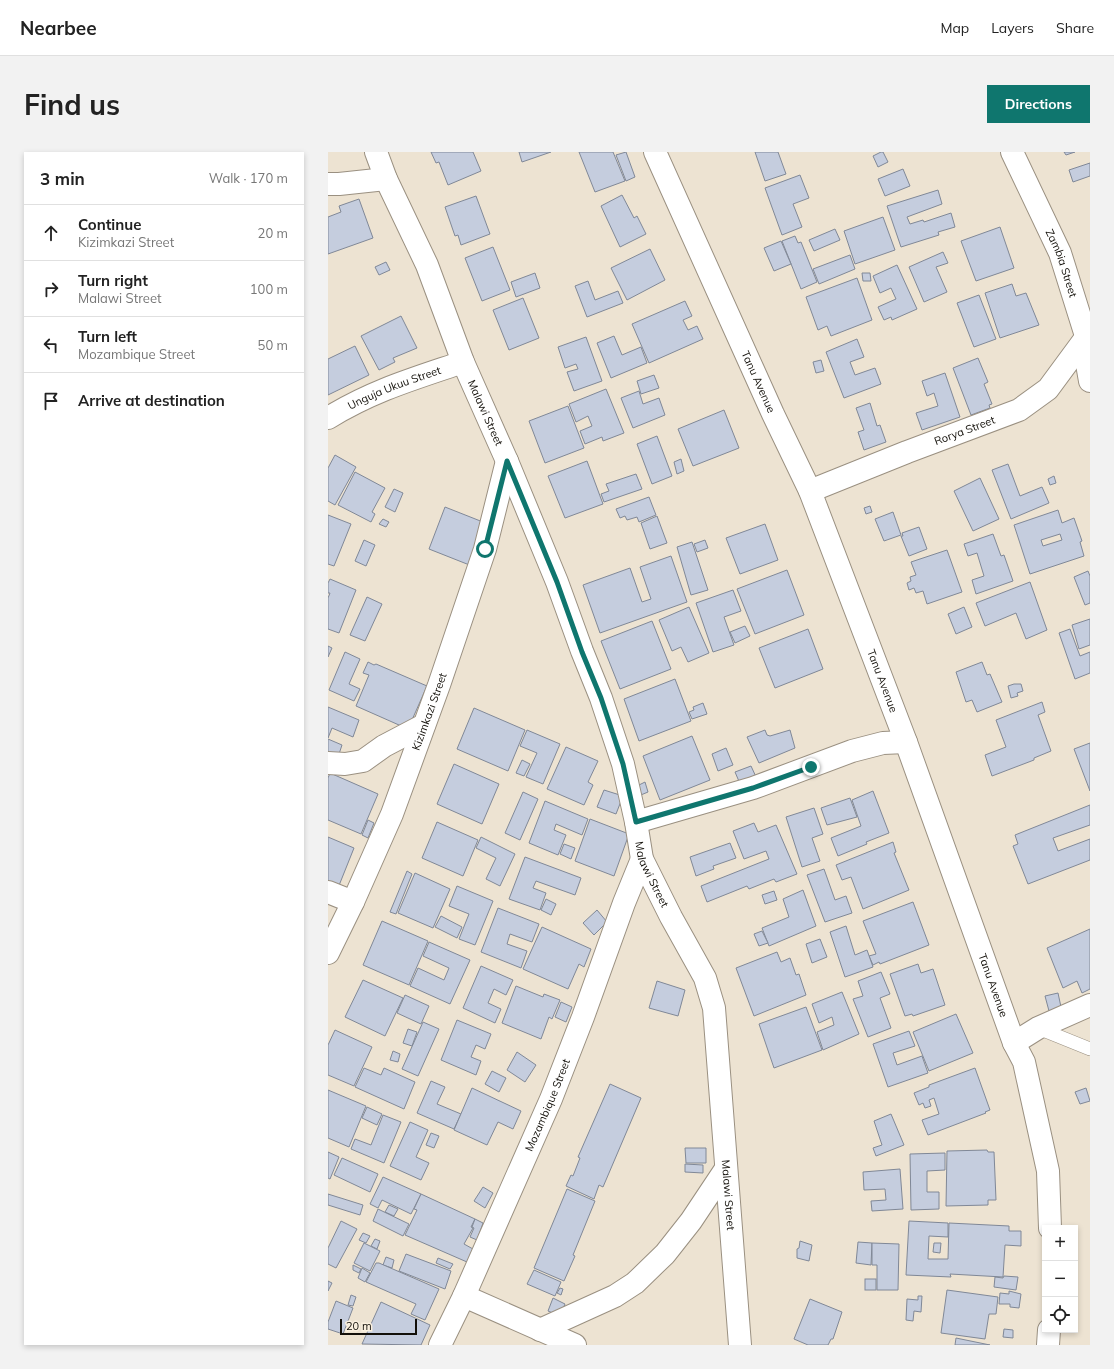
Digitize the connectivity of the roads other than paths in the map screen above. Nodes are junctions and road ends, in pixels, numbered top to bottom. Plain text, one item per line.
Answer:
1 (376, 152) edge
2 (655, 152) edge
3 (1012, 152) edge
4 (386, 178) junction
5 (328, 184) edge
6 (1088, 334) edge
7 (463, 362) junction
8 (1090, 381) edge
9 (328, 418) edge
10 (507, 461) junction
11 (810, 491) junction
12 (424, 725) junction
13 (906, 742) junction
14 (328, 763) edge
15 (636, 822) junction
16 (642, 859) junction
17 (328, 892) edge
18 (353, 902) junction
19 (328, 954) edge
20 (1090, 1005) edge
21 (1038, 1028) junction
22 (1014, 1043) junction
23 (1090, 1049) edge
24 (725, 1170) junction
25 (1050, 1225) edge
26 (464, 1296) junction
27 (540, 1330) junction
28 (1049, 1333) edge
29 (440, 1345) edge
30 (575, 1345) edge
31 (740, 1345) edge
32 (1048, 1345) edge

1 - 4 street, Malawi Street
2 - 11 street, Tanu Avenue
3 - 6 street, Zambia Street
4 - 5 street
4 - 7 street, Malawi Street
6 - 8 street, Zambia Street
6 - 11 street, Rorya Street
7 - 9 street, Unguja Ukuu Street
7 - 10 street, Malawi Street
10 - 12 street, Kizimkazi Street
10 - 15 street, Malawi Street
11 - 13 street, Tanu Avenue
12 - 14 street
12 - 18 street, Kizimkazi Street
13 - 15 street
13 - 22 street, Tanu Avenue
15 - 16 street, Malawi Street
16 - 24 street, Malawi Street
16 - 26 street, Mozambique Street
17 - 18 street
18 - 19 street, Kizimkazi Street
20 - 21 street
21 - 22 street
21 - 23 lane
22 - 25 street, Tanu Avenue
24 - 27 street
24 - 31 street, Malawi Street
26 - 27 street
26 - 29 street, Mozambique Street
27 - 30 street
28 - 32 street

